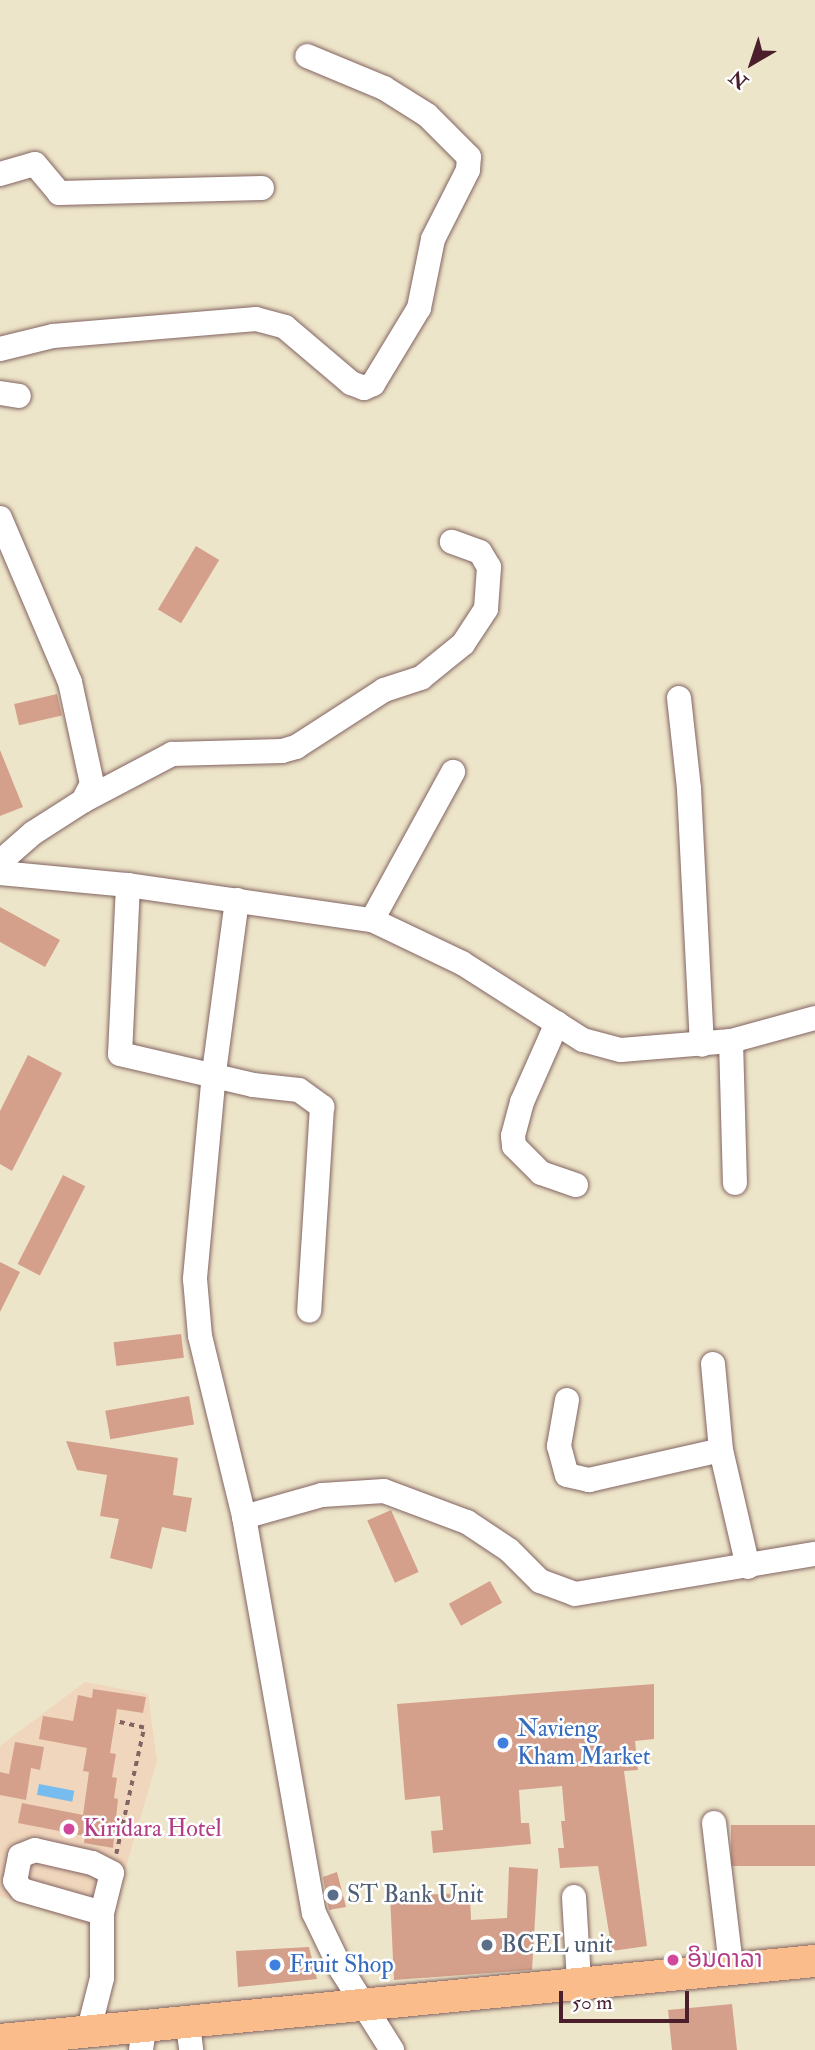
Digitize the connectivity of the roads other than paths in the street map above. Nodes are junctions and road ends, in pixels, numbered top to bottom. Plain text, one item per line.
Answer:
1 (307, 56) dead end
2 (0, 174) edge
3 (262, 188) dead end
4 (0, 349) edge
5 (0, 518) edge
6 (452, 542) dead end
7 (679, 698) dead end
8 (453, 772) dead end
9 (83, 801) junction
10 (0, 862) edge
11 (0, 873) edge
12 (128, 885) junction
13 (237, 900) junction
14 (372, 920) junction
15 (815, 1018) edge
16 (557, 1023) junction
17 (731, 1041) junction
18 (702, 1045) junction
19 (214, 1073) junction
20 (735, 1183) dead end
21 (576, 1185) dead end
22 (309, 1311) dead end
23 (713, 1364) dead end
24 (567, 1400) dead end
25 (721, 1450) junction
26 (244, 1517) junction
27 (815, 1554) edge
28 (748, 1567) junction
29 (714, 1823) dead end
30 (574, 1897) dead end
31 (102, 1913) junction
32 (815, 1961) edge
33 (731, 1966) junction
34 (579, 1982) junction
35 (365, 2002) junction
36 (88, 2033) junction
37 (190, 2037) edge
38 (142, 2039) edge
39 (0, 2040) edge
40 (392, 2050) edge

1 - 4 street
2 - 3 street
5 - 9 street
6 - 9 street
7 - 18 street
8 - 14 street
9 - 10 street
11 - 12 street
12 - 13 street
12 - 19 street
13 - 14 street
13 - 19 street
14 - 16 street
15 - 17 street
16 - 18 street
16 - 21 street
17 - 18 street
17 - 20 street
19 - 22 street
19 - 26 street
23 - 25 street
24 - 25 street
25 - 28 street
26 - 28 street
26 - 35 street
27 - 28 street
29 - 33 street
30 - 34 street
31 - 31 street
31 - 36 street
32 - 33 main road
33 - 34 main road
34 - 35 main road
35 - 37 main road
35 - 40 street
36 - 38 main road
36 - 39 main road
37 - 38 main road

